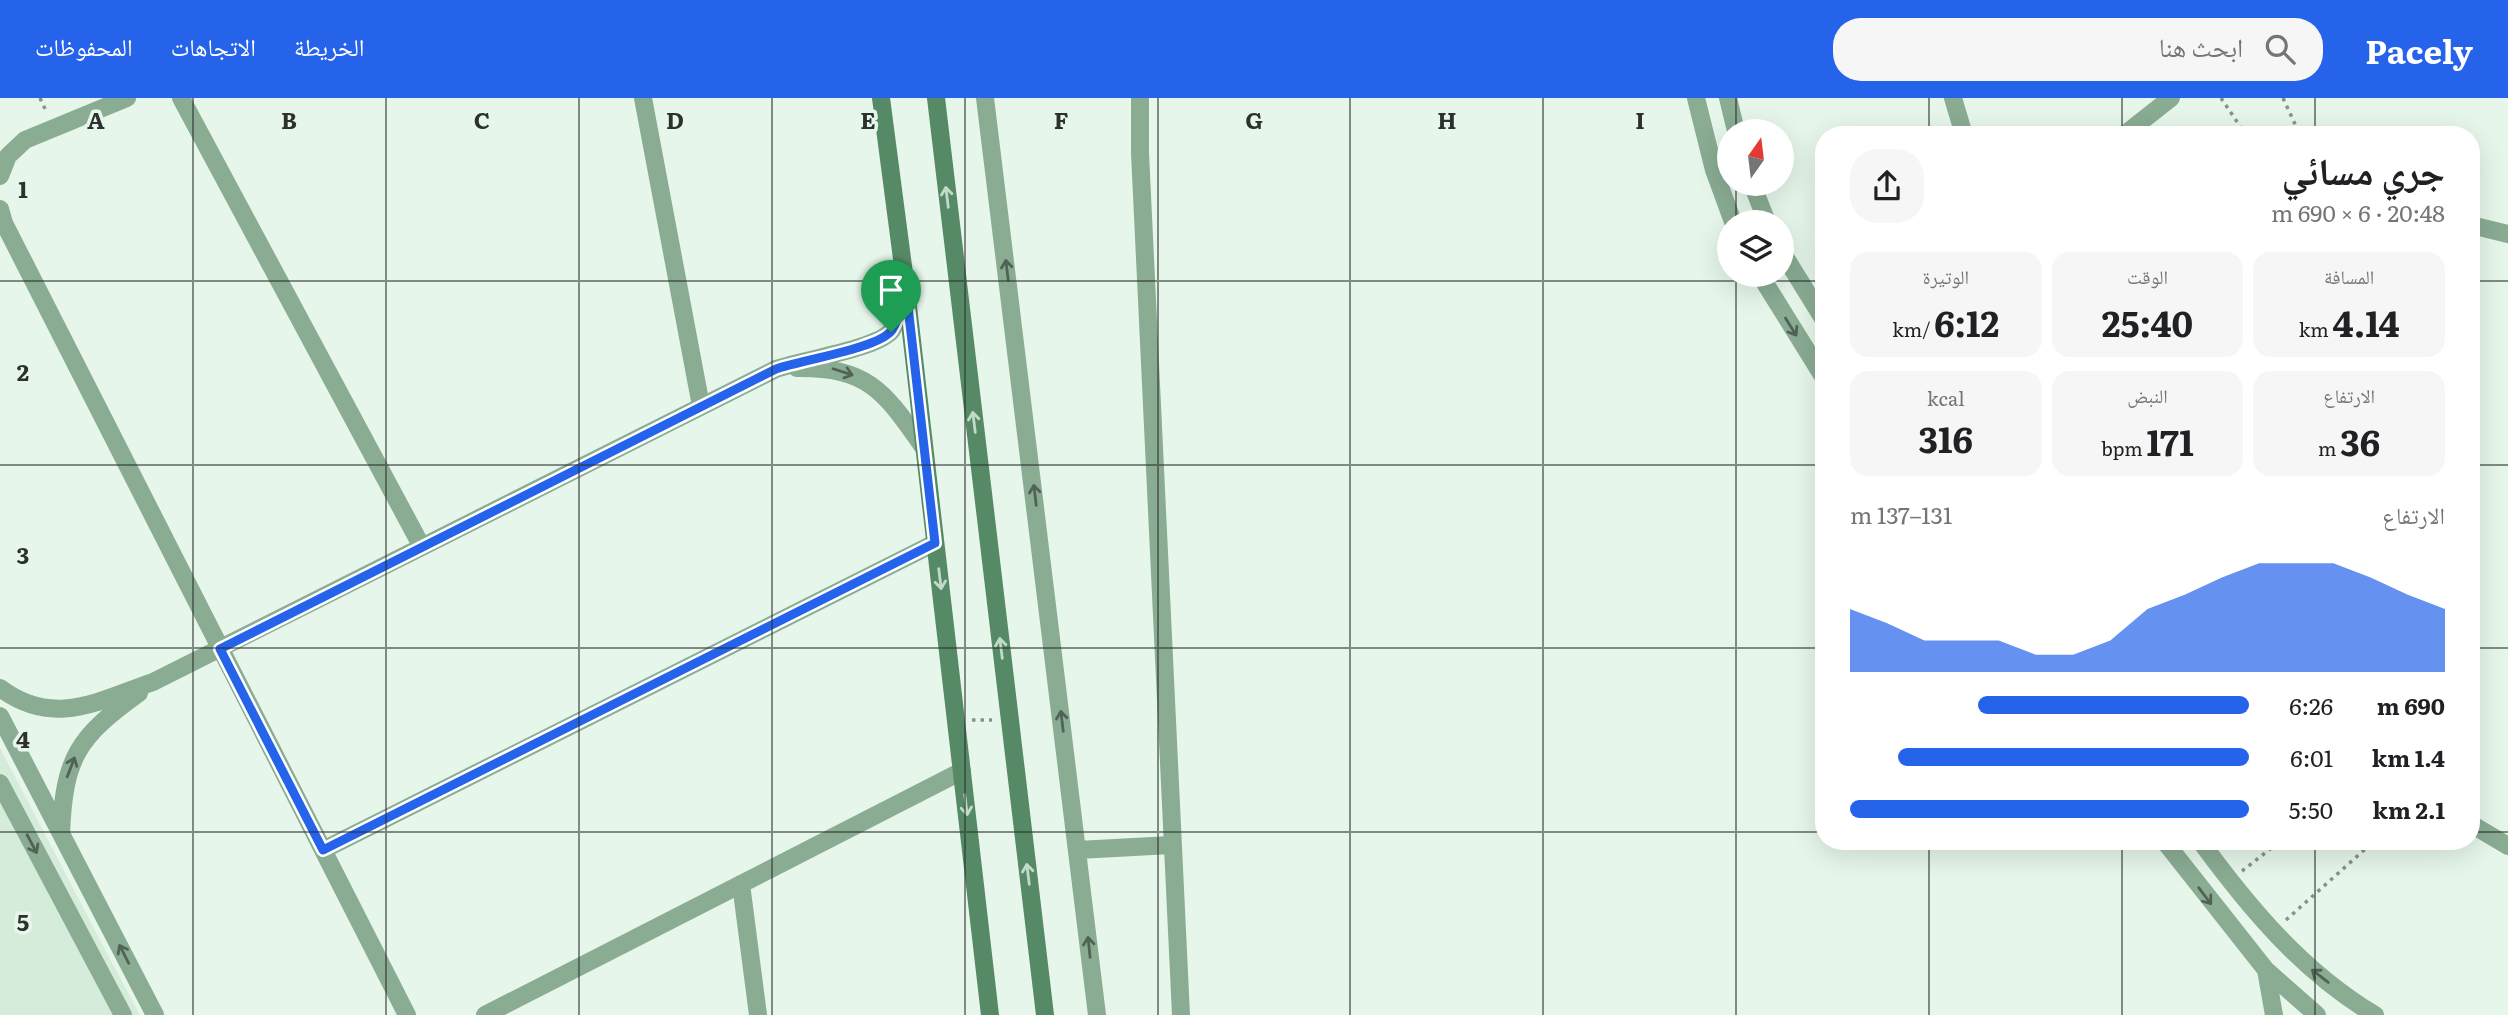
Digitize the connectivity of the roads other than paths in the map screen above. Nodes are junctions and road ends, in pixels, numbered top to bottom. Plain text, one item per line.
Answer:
1 (127, 98) edge
2 (181, 98) edge
3 (643, 98) edge
4 (881, 98) edge
5 (936, 98) edge
6 (985, 98) edge
7 (1140, 98) edge
8 (1696, 98) edge
9 (1728, 98) edge
10 (1953, 98) edge
11 (2171, 98) edge
12 (1733, 119) edge
13 (1961, 126) edge
14 (2135, 126) edge
15 (0, 176) edge
16 (0, 209) edge
17 (1729, 210) edge
18 (2480, 227) edge
19 (2508, 234) edge
20 (1794, 271) edge
21 (1767, 287) edge
22 (906, 289) junction
23 (1815, 305) edge
24 (1815, 364) edge
25 (776, 369) junction
26 (701, 406) junction
27 (924, 448) junction
28 (935, 543) junction
29 (422, 547) junction
30 (220, 649) junction
31 (153, 682) junction
32 (0, 688) edge
33 (0, 716) edge
34 (962, 771) junction
35 (0, 783) edge
36 (2480, 829) edge
37 (61, 834) junction
38 (1171, 845) junction
39 (2508, 846) edge
40 (323, 850) junction
41 (1078, 850) junction
42 (2171, 850) edge
43 (2207, 850) edge
44 (741, 884) junction
45 (2266, 970) junction
46 (123, 1015) edge
47 (155, 1015) edge
48 (407, 1015) edge
49 (485, 1015) edge
50 (758, 1015) edge
51 (990, 1015) edge
52 (1045, 1015) edge
53 (1097, 1015) edge
54 (1181, 1015) edge
55 (2274, 1015) edge
56 (2317, 1015) edge
57 (2375, 1015) edge

1 - 15 street
2 - 29 street
3 - 26 street
4 - 22 street
52 -> 5 street
41 -> 6 street
7 - 38 street
8 - 17 street
9 - 12 street
10 - 13 street
11 - 14 street
16 - 30 street
18 - 19 street
20 - 23 street
21 -> 24 street
22 - 25 street
22 - 27 street
25 - 26 street
25 -> 27 street
26 - 29 street
27 - 28 street
28 -> 34 street
28 - 40 street
29 - 30 street
30 - 31 street
30 - 40 street
31 - 32 street
37 -> 31 street
33 - 37 street
34 - 44 street
34 -> 51 street
35 -> 46 street
36 - 39 street
47 -> 37 street
38 - 41 street
38 - 54 street
40 - 48 street
53 -> 41 street
42 -> 45 street
57 -> 43 street
44 - 49 street
44 - 50 street
45 - 55 street
45 - 56 street

